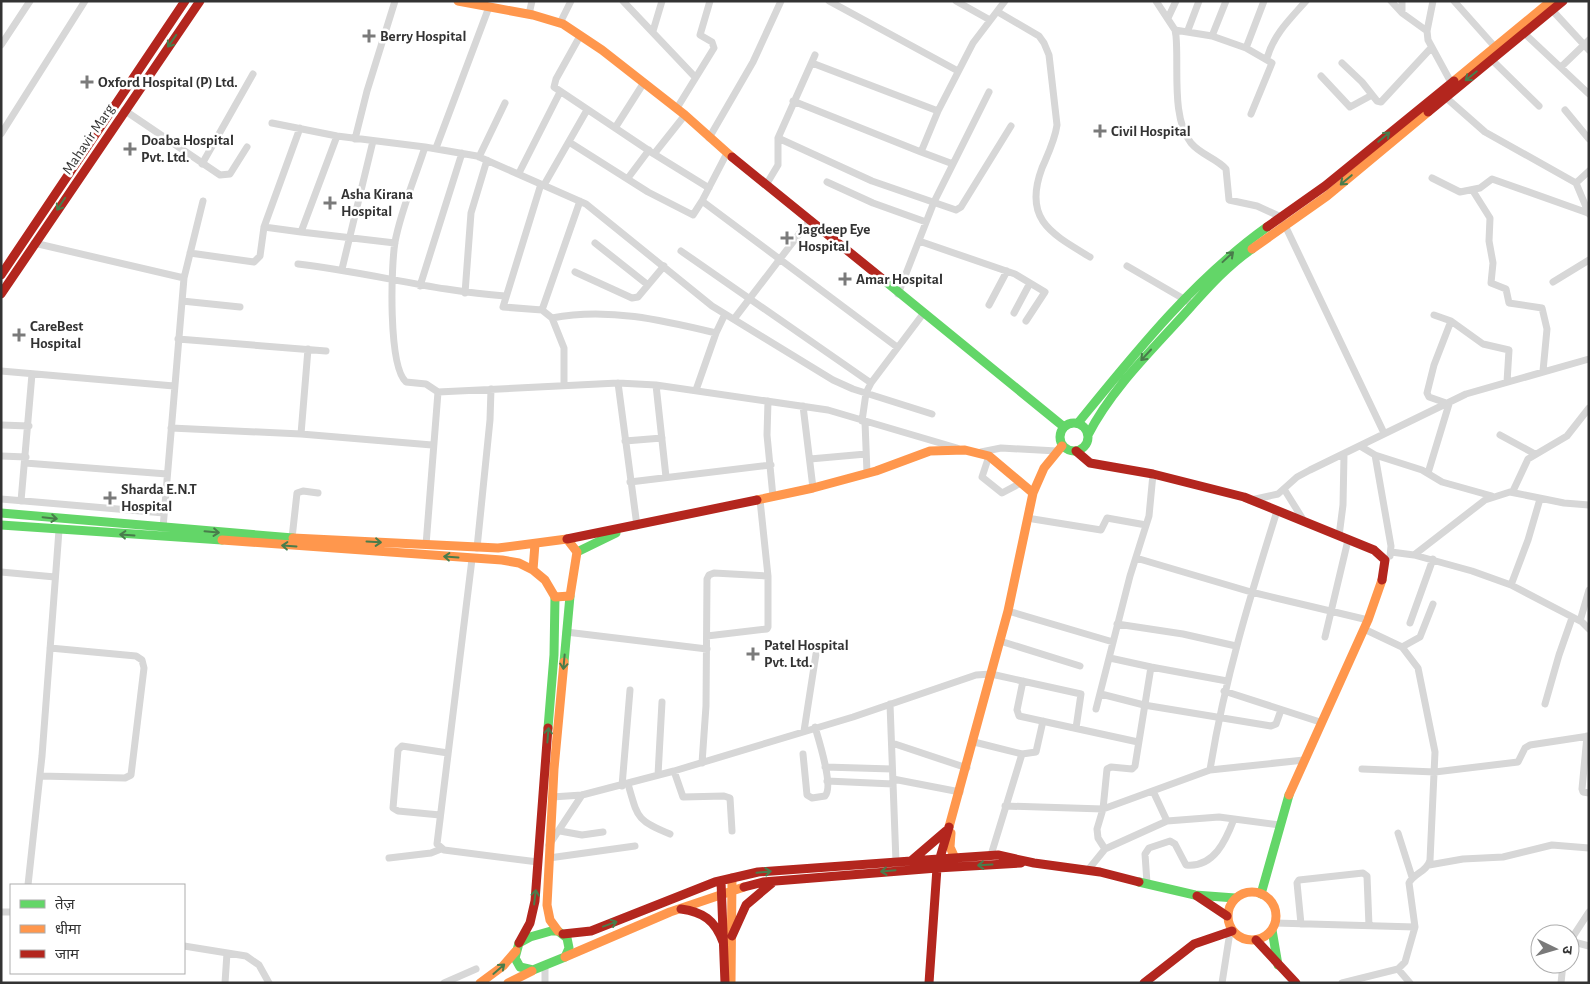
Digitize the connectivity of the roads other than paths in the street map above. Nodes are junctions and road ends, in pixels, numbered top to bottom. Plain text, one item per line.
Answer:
1 (30, 1) edge
2 (85, 1) edge
3 (185, 1) edge
4 (200, 1) edge
5 (395, 1) edge
6 (458, 1) edge
7 (532, 1) edge
8 (571, 1) edge
9 (623, 1) edge
10 (662, 1) edge
11 (710, 1) edge
12 (829, 1) edge
13 (956, 1) edge
14 (1004, 1) edge
15 (1156, 1) edge
16 (1176, 1) edge
17 (1199, 1) edge
18 (1226, 1) edge
19 (1264, 1) edge
20 (1306, 1) edge
21 (1391, 1) edge
22 (1402, 1) edge
23 (1433, 1) edge
24 (1454, 1) edge
25 (1563, 1) edge
26 (780, 2) edge
27 (1539, 5) edge
28 (1552, 6) edge
29 (489, 7) junction
30 (998, 12) junction
31 (1402, 13) junction
32 (529, 14) junction
33 (1168, 18) junction
34 (990, 20) junction
35 (560, 23) junction
36 (1175, 30) junction
37 (1188, 30) junction
38 (653, 31) junction
39 (1427, 31) junction
40 (1524, 33) junction
41 (580, 36) junction
42 (1212, 36) junction
43 (2, 42) edge
44 (1587, 45) edge
45 (1494, 47) junction
46 (1246, 48) junction
47 (1431, 48) junction
48 (815, 55) dead end
49 (1267, 58) junction
50 (1492, 60) junction
51 (812, 63) junction
52 (1342, 63) dead end
53 (1561, 67) junction
54 (958, 71) junction
55 (253, 74) dead end
56 (1321, 76) dead end
57 (694, 77) junction
58 (643, 84) junction
59 (1453, 86) junction
60 (560, 92) junction
61 (989, 92) dead end
62 (1443, 94) junction
63 (1589, 94) edge
64 (1372, 95) junction
65 (793, 101) junction
66 (505, 103) dead end
67 (1539, 106) dead end
68 (677, 108) junction
69 (124, 110) junction
70 (587, 110) junction
71 (1565, 110) dead end
72 (938, 111) junction
73 (1251, 114) dead end
74 (686, 115) junction
75 (272, 123) dead end
76 (1011, 126) dead end
77 (300, 128) junction
78 (615, 128) junction
79 (1, 134) edge
80 (337, 136) junction
81 (709, 138) junction
82 (778, 138) junction
83 (355, 139) junction
84 (1589, 139) edge
85 (373, 141) junction
86 (569, 142) junction
87 (425, 146) junction
88 (247, 147) dead end
89 (436, 148) junction
90 (651, 152) junction
91 (920, 152) junction
92 (462, 153) junction
93 (726, 153) junction
94 (479, 157) junction
95 (487, 160) junction
96 (202, 164) junction
97 (953, 164) junction
98 (1589, 171) edge
99 (519, 174) junction
100 (628, 178) junction
101 (1432, 178) dead end
102 (827, 182) dead end
103 (1576, 183) junction
104 (542, 185) junction
105 (766, 185) junction
106 (709, 188) junction
107 (1474, 191) junction
108 (203, 201) dead end
109 (580, 201) junction
110 (702, 201) junction
111 (934, 202) junction
112 (1589, 213) edge
113 (809, 221) junction
114 (1283, 221) junction
115 (926, 222) junction
116 (264, 227) junction
117 (301, 232) junction
118 (351, 239) junction
119 (919, 240) junction
120 (34, 243) junction
121 (395, 243) junction
122 (595, 243) dead end
123 (681, 251) dead end
124 (190, 253) junction
125 (1090, 257) dead end
126 (779, 258) junction
127 (1589, 260) edge
128 (298, 264) dead end
129 (664, 266) junction
130 (1127, 266) dead end
131 (342, 269) junction
132 (1008, 271) junction
133 (575, 272) dead end
134 (1, 275) edge
135 (184, 278) junction
136 (393, 280) junction
137 (1553, 282) dead end
138 (1030, 283) junction
139 (648, 285) junction
140 (420, 286) junction
141 (465, 293) junction
142 (1, 294) edge
143 (898, 294) junction
144 (505, 296) junction
145 (749, 298) junction
146 (182, 301) junction
147 (1189, 302) junction
148 (988, 305) dead end
149 (240, 307) dead end
150 (542, 310) junction
151 (1014, 313) dead end
152 (725, 314) junction
153 (923, 314) junction
154 (1434, 315) dead end
155 (552, 318) junction
156 (734, 319) junction
157 (1026, 321) dead end
158 (1451, 321) junction
159 (716, 333) junction
160 (1157, 337) junction
161 (178, 339) junction
162 (897, 347) junction
163 (308, 349) junction
164 (326, 351) dead end
165 (1589, 359) edge
166 (1, 371) edge
167 (1543, 371) junction
168 (32, 374) junction
169 (1508, 382) junction
170 (618, 383) junction
171 (564, 384) junction
172 (871, 384) junction
173 (656, 385) junction
174 (174, 386) junction
175 (490, 389) junction
176 (696, 390) junction
177 (438, 392) junction
178 (866, 393) junction
179 (768, 401) junction
180 (1448, 402) junction
181 (803, 406) junction
182 (1589, 408) edge
183 (932, 414) dead end
184 (863, 421) junction
185 (1078, 423) junction
186 (1, 425) edge
187 (28, 426) junction
188 (1064, 426) junction
189 (171, 428) junction
190 (1384, 433) junction
191 (301, 434) junction
192 (1088, 435) junction
193 (1500, 435) dead end
194 (662, 438) junction
195 (625, 441) junction
196 (432, 445) junction
197 (1360, 446) junction
198 (965, 450) junction
199 (1066, 450) junction
200 (866, 454) junction
201 (985, 454) junction
202 (1535, 454) junction
203 (1344, 455) junction
204 (1375, 455) junction
205 (1, 456) edge
206 (810, 459) junction
207 (26, 460) junction
208 (771, 465) junction
209 (1428, 473) junction
210 (168, 474) junction
211 (867, 474) junction
212 (1153, 474) junction
213 (666, 478) junction
214 (630, 482) junction
215 (1021, 483) junction
216 (813, 488) junction
217 (1284, 489) junction
218 (1510, 492) junction
219 (318, 493) dead end
220 (1033, 493) junction
221 (1492, 496) junction
222 (773, 497) junction
223 (1, 499) edge
224 (1540, 499) junction
225 (760, 500) junction
226 (1251, 500) junction
227 (21, 501) junction
228 (1589, 505) edge
229 (1277, 511) junction
230 (1, 513) edge
231 (164, 513) junction
232 (1033, 519) junction
233 (1304, 521) junction
234 (1, 525) edge
235 (1146, 525) junction
236 (632, 527) junction
237 (163, 528) junction
238 (59, 530) junction
239 (1026, 533) junction
240 (1339, 536) junction
241 (292, 538) junction
242 (567, 539) junction
243 (1348, 540) junction
244 (535, 544) junction
245 (426, 545) junction
246 (477, 548) junction
247 (577, 552) junction
248 (1391, 552) junction
249 (1414, 555) junction
250 (1136, 558) junction
251 (472, 559) junction
252 (1433, 559) junction
253 (1386, 563) junction
254 (533, 570) junction
255 (1, 572) edge
256 (768, 576) junction
257 (55, 577) junction
258 (1511, 585) junction
259 (1589, 590) edge
260 (1251, 592) junction
261 (570, 596) junction
262 (555, 597) junction
263 (1433, 604) dead end
264 (1331, 610) junction
265 (1008, 611) junction
266 (1576, 619) junction
267 (1410, 623) dead end
268 (1118, 624) junction
269 (1366, 624) junction
270 (1589, 629) edge
271 (566, 632) junction
272 (707, 636) junction
273 (1324, 637) dead end
274 (1000, 641) junction
275 (1114, 642) junction
276 (1236, 646) junction
277 (1402, 647) junction
278 (50, 648) junction
279 (707, 649) junction
280 (816, 654) dead end
281 (1110, 658) junction
282 (1080, 666) dead end
283 (1151, 667) junction
284 (991, 674) junction
285 (1023, 681) junction
286 (1227, 682) junction
287 (630, 690) dead end
288 (1224, 691) junction
289 (1101, 694) junction
290 (662, 702) dead end
291 (890, 704) junction
292 (1545, 704) dead end
293 (1144, 705) junction
294 (1096, 709) dead end
295 (1281, 710) junction
296 (1218, 717) junction
297 (1043, 721) junction
298 (1320, 722) junction
299 (815, 727) junction
300 (1076, 728) junction
301 (804, 731) junction
302 (1588, 736) edge
303 (974, 742) junction
304 (1138, 742) junction
305 (892, 743) junction
306 (448, 753) junction
307 (803, 754) dead end
308 (1022, 754) junction
309 (1304, 760) junction
310 (702, 763) junction
311 (825, 767) junction
312 (967, 768) junction
313 (892, 769) junction
314 (1362, 769) dead end
315 (1210, 770) junction
316 (674, 771) junction
317 (1435, 772) junction
318 (658, 775) junction
319 (40, 776) junction
320 (827, 781) junction
321 (893, 781) junction
322 (625, 785) junction
323 (1153, 791) junction
324 (960, 792) junction
325 (1589, 793) edge
326 (582, 795) junction
327 (552, 797) junction
328 (1005, 806) junction
329 (1103, 809) junction
330 (440, 816) junction
331 (952, 817) junction
332 (1234, 819) junction
333 (1167, 821) junction
334 (1280, 825) junction
335 (948, 830) junction
336 (560, 831) junction
337 (732, 831) dead end
338 (603, 832) dead end
339 (1398, 833) dead end
340 (670, 834) dead end
341 (549, 846) junction
342 (635, 846) dead end
343 (1589, 848) edge
344 (441, 849) junction
345 (1105, 849) junction
346 (992, 855) junction
347 (389, 858) dead end
348 (549, 858) junction
349 (955, 858) junction
350 (911, 861) junction
351 (538, 862) junction
352 (896, 862) junction
353 (938, 863) junction
354 (1034, 863) junction
355 (1429, 865) junction
356 (1088, 870) junction
357 (1412, 877) junction
358 (732, 878) junction
359 (721, 881) junction
360 (775, 881) junction
361 (1147, 883) junction
362 (28, 884) edge
363 (732, 890) junction
364 (721, 893) junction
365 (1261, 894) junction
366 (1195, 895) junction
367 (1235, 898) junction
368 (679, 909) junction
369 (1589, 912) edge
370 (1227, 916) junction
371 (1301, 924) junction
372 (1369, 926) junction
373 (1580, 926) edge
374 (1273, 927) junction
375 (1415, 927) junction
376 (1231, 931) junction
377 (560, 933) junction
378 (732, 936) junction
379 (1256, 940) junction
380 (723, 942) junction
381 (185, 946) edge
382 (517, 947) junction
383 (227, 952) junction
384 (565, 957) junction
385 (545, 965) junction
386 (1279, 968) junction
387 (476, 969) dead end
388 (1398, 969) junction
389 (527, 976) edge
390 (543, 981) edge
391 (1291, 981) edge
392 (225, 983) edge
393 (269, 983) edge
394 (444, 983) edge
395 (480, 983) edge
396 (508, 983) edge
397 (725, 983) edge
398 (731, 983) edge
399 (929, 983) edge
400 (1144, 983) edge
401 (1222, 983) edge
402 (1342, 983) edge
403 (1410, 983) edge

1 - 43 street
2 - 79 street
3 - 134 main road, Mahavir Marg
4 -> 69 main road, Mahavir Marg
5 - 83 street
6 - 29 main road
7 - 32 street
8 - 35 street
9 - 38 street
10 - 38 street
11 - 57 street
12 - 54 street
13 - 34 street
14 - 30 street
15 - 33 street
16 - 33 street
17 - 37 street
18 - 42 street
19 - 46 street
20 - 49 street
21 - 31 street
22 - 31 street
23 - 39 street
24 - 45 street
25 - 28 main road
26 - 81 street
27 - 28 main road
27 - 45 main road
28 - 40 main road
28 - 44 street
29 - 32 main road
29 - 89 street
30 - 34 street
30 - 125 street
31 - 39 street
32 - 35 main road
33 - 36 street
34 - 54 street
35 - 41 main road
36 - 37 street
36 - 114 street
37 - 42 street
38 - 57 street
39 - 47 street
40 - 50 main road
40 - 53 street
41 - 58 main road
41 - 60 street
42 - 46 street
44 - 53 street
45 - 59 main road
46 - 49 street
47 - 59 street
47 - 64 street
48 - 51 street
49 - 73 street
50 -> 59 main road
50 - 67 street
51 - 65 street
51 - 72 street
52 - 64 street
53 - 63 street
54 - 72 street
55 - 96 street
56 - 64 street
57 - 68 street
58 - 68 main road
58 - 78 street
59 - 62 main road
60 - 70 street
60 - 99 street
61 - 97 street
62 - 103 street
62 - 114 main road
65 - 82 street
65 - 91 street
66 - 94 street
68 - 74 main road
69 - 96 street
69 -> 120 main road, Mahavir Marg
70 - 78 street
70 - 86 street
71 - 84 street
72 - 91 street
74 - 81 main road
74 - 90 street
75 - 77 street
76 - 111 street
77 - 80 street
77 - 116 street
78 - 90 street
80 - 83 street
80 - 117 street
81 - 93 main road
82 - 105 street
82 - 111 street
83 - 85 street
85 - 87 street
85 - 118 street
86 - 100 street
86 - 104 street
87 - 89 street
87 - 121 street
88 - 96 street
89 - 92 street
90 - 100 street
90 - 106 street
91 - 97 street
92 - 94 street
92 - 140 street
93 - 105 main road
93 - 106 street
94 - 95 street
95 - 99 street
95 - 141 street
97 - 111 street
98 - 103 street
99 - 104 street
100 - 110 street
101 - 107 street
102 - 115 street
103 - 112 street
104 - 109 street
104 - 144 street
105 - 113 main road
106 - 110 street
107 - 112 street
107 - 167 street
108 - 124 street
109 - 129 street
109 - 150 street
110 - 126 street
111 - 115 street
113 - 126 street
113 - 143 main road
114 - 147 main road
114 - 190 street
115 - 119 street
116 - 117 street
116 - 124 street
117 - 118 street
118 - 121 street
118 - 131 street
119 - 132 street
119 - 143 street
120 - 135 street
120 - 142 main road, Mahavir Marg
121 - 136 street
122 - 139 street
123 - 145 street
124 - 135 street
126 - 145 street
126 - 162 street
127 - 137 street
128 - 131 street
129 - 139 street
129 - 152 street
130 - 147 street
131 - 136 street
132 - 138 street
132 - 148 street
133 - 139 street
135 - 146 street
136 - 140 street
136 - 177 street
138 - 151 street
138 - 157 street
140 - 141 street
141 - 144 street
143 - 153 main road
144 - 150 street
145 - 156 street
145 - 172 street
146 - 149 street
146 - 161 street
147 - 160 main road
150 - 155 street
152 - 156 street
152 - 159 street
153 - 162 street
153 - 188 main road
154 - 158 street
155 - 159 street
155 - 171 street
156 - 178 street
158 - 169 street
158 - 180 street
159 - 176 street
160 - 185 main road
160 -> 192 main road
161 - 163 street
161 - 174 street
162 - 172 street
163 - 164 street
163 - 191 street
165 - 167 street
166 - 168 street
167 - 169 street
168 - 174 street
168 - 187 street
169 - 180 street
170 - 171 street
170 - 173 street
170 - 195 street
171 - 175 street
172 - 178 street
173 - 176 street
173 - 194 street
174 - 189 street
175 - 177 street
175 - 246 street
176 - 179 street
177 - 196 street
178 - 183 street
178 - 184 street
179 - 181 street
179 - 208 street
180 - 190 street
180 - 209 street
181 - 184 street
181 - 206 street
182 - 202 street
184 - 198 street
184 - 200 street
185 - 188 main road
185 - 192 main road
186 - 187 street
187 - 207 street
188 - 199 main road
189 - 191 street
189 - 210 street
190 - 197 street
191 - 196 street
192 - 199 main road
193 - 202 street
194 - 195 street
194 - 213 street
195 - 214 street
196 - 245 street
197 - 203 street
197 - 204 street
198 - 201 main road
198 - 211 main road
199 - 201 street
199 - 212 main road
199 - 220 main road
199 - 232 main road
200 - 206 street
200 - 211 street
201 - 215 main road
201 - 215 street
202 - 218 street
203 - 217 street
203 - 240 street
204 - 209 street
204 - 248 street
205 - 207 street
206 - 216 street
207 - 210 street
207 - 227 street
208 - 213 street
208 - 222 street
209 - 221 street
210 - 231 street
211 - 216 main road
212 - 226 main road
212 - 235 street
213 - 214 street
214 - 236 street
215 - 220 main road
216 - 222 main road
217 - 226 street
217 - 233 street
218 - 221 street
218 - 224 street
219 - 241 street
220 - 239 main road
221 - 249 street
222 - 225 main road
223 - 227 street
224 - 228 street
224 - 258 street
225 - 236 main road
225 - 256 street
226 - 229 main road
227 - 231 street
229 - 233 main road
229 - 260 street
230 -> 237 main road
231 - 237 street
232 - 235 street
232 - 239 main road
233 - 240 main road
234 - 238 main road
235 - 250 street
236 - 242 main road
236 - 247 main road
237 -> 241 main road
251 -> 238 main road
238 - 257 street
239 - 265 main road
240 - 243 main road
241 -> 245 main road
242 - 244 main road
242 - 247 main road
243 - 253 main road
243 - 264 street
244 - 246 main road
244 - 254 main road
245 - 246 main road
247 - 261 main road
248 - 249 street
248 - 253 street
249 - 252 street
250 - 260 street
250 - 268 street
251 - 254 main road
251 - 306 street
252 - 258 street
252 - 267 street
253 - 269 main road
254 - 262 main road
255 - 257 street
256 - 272 street
256 - 272 street
257 - 278 street
258 - 266 street
259 - 266 street
260 - 264 street
260 - 276 street
261 - 262 main road
261 - 271 main road
351 -> 262 main road
263 - 277 street
264 - 269 street
264 - 273 street
265 - 274 main road
265 - 275 street
266 - 270 street
266 - 292 street
268 - 275 street
268 - 276 street
269 - 277 street
269 - 298 main road
271 - 279 street
271 -> 327 main road
272 - 279 street
274 - 282 street
274 - 284 main road
275 - 281 street
276 - 286 street
277 - 317 street
278 - 319 street
278 - 319 street
279 - 310 street
280 - 301 street
281 - 283 street
281 - 289 street
283 - 286 street
283 - 293 street
284 - 285 street
284 - 291 street
284 - 303 main road
285 - 297 street
285 - 300 street
286 - 288 street
287 - 322 street
288 - 295 street
288 - 296 street
289 - 293 street
289 - 294 street
290 - 318 street
291 - 299 street
291 - 305 street
293 - 296 street
293 - 304 street
295 - 296 street
295 - 298 street
296 - 315 street
297 - 300 street
297 - 308 street
298 - 309 main road
299 - 301 street
299 - 311 street
300 - 304 street
301 - 310 street
302 - 317 street
302 - 325 street
303 - 308 street
303 - 312 main road
304 - 329 street
305 - 312 street
305 - 313 street
306 - 330 street
306 - 330 street
307 - 320 street
308 - 328 street
309 - 315 street
309 - 334 main road
310 - 316 street
311 - 313 street
311 - 320 street
312 - 324 main road
313 - 321 street
314 - 317 street
315 - 323 street
316 - 318 street
316 - 337 street
317 - 355 street
318 - 322 street
319 - 362 street
320 - 321 street
321 - 324 street
321 - 352 street
322 - 326 street
322 - 340 street
323 - 329 street
323 - 333 street
324 - 331 main road
326 - 327 street
326 - 336 street
327 - 341 main road
328 - 329 street
328 - 346 street
329 - 345 street
330 - 344 street
331 - 335 main road
331 - 349 main road
332 - 333 street
332 - 334 street
332 - 361 street
333 - 345 street
334 - 365 main road
335 - 350 main road
335 - 353 main road
336 - 338 street
336 - 341 street
339 - 357 street
341 - 348 main road
342 - 348 street
343 - 355 street
344 - 347 street
344 - 351 street
345 - 356 street
346 - 349 main road
346 - 354 main road
348 - 377 main road
349 - 353 main road
350 - 352 main road
350 - 353 main road
382 -> 351 main road
358 -> 352 main road
354 -> 353 main road
353 -> 360 main road
353 - 399 main road
354 - 356 main road
355 - 357 street
356 - 361 main road
357 - 375 street
358 - 359 main road
358 - 363 main road
359 - 364 main road
377 -> 359 main road
360 - 363 main road
360 - 378 main road
361 - 366 main road
363 - 364 main road
363 - 378 main road
364 - 368 main road
364 - 380 main road
365 - 367 main road
365 - 374 main road
366 - 367 main road
366 - 370 main road
367 - 370 main road
368 - 380 main road
368 - 384 main road
369 - 373 street
370 - 376 main road
371 - 372 street
371 - 372 street
371 - 374 street
372 - 375 street
374 - 379 main road
374 - 386 main road
375 - 388 street
376 - 379 main road
376 - 400 main road
376 - 401 street
377 - 382 main road
377 - 384 main road
378 - 398 main road
379 - 386 main road
380 - 397 main road
381 - 383 street
382 - 389 main road
395 -> 382 main road
383 - 392 street
383 - 393 street
384 - 385 main road
385 - 389 main road
385 - 390 street
386 - 391 main road
387 - 394 street
388 - 402 street
388 - 403 street
389 - 396 main road

